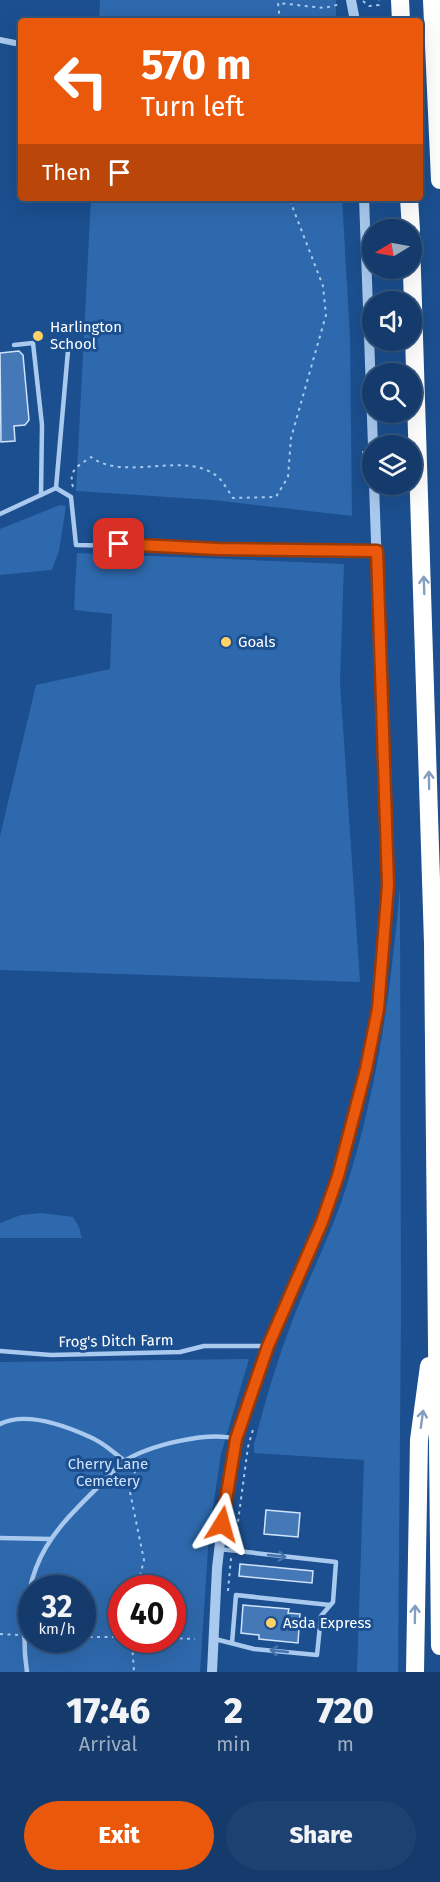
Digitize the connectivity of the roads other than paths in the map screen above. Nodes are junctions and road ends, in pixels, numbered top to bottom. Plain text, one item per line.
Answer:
1 (400, 0) edge
2 (432, 0) edge
3 (347, 1) edge
4 (354, 18) edge
5 (401, 18) edge
6 (0, 40) edge
7 (15, 44) dead end
8 (440, 180) edge
9 (364, 201) edge
10 (409, 201) edge
11 (410, 219) edge
12 (412, 279) edge
13 (69, 339) dead end
14 (14, 345) dead end
15 (373, 435) edge
16 (56, 488) junction
17 (40, 495) junction
18 (374, 495) edge
19 (0, 514) edge
20 (377, 551) junction
21 (438, 1299) junction
22 (268, 1346) junction
23 (0, 1351) edge
24 (0, 1424) edge
25 (236, 1439) junction
26 (125, 1461) junction
27 (0, 1538) edge
28 (51, 1539) junction
29 (219, 1549) junction
30 (330, 1605) junction
31 (213, 1638) junction
32 (232, 1643) junction
33 (440, 1646) edge
34 (27, 1672) edge
35 (212, 1672) edge
36 (414, 1672) edge

1 - 5 highway
2 - 8 highway
3 - 4 street
6 - 7 street
9 - 15 street
10 - 11 highway
21 -> 12 highway
13 - 16 lane
14 - 17 lane
16 - 17 lane
16 - 20 lane
17 - 19 lane
18 - 20 street
20 - 22 street
21 - 33 highway
36 -> 21 highway
22 - 23 lane, Frog's Ditch Farm
22 - 25 street
24 - 26 lane
25 - 26 lane
25 - 29 street
26 - 28 lane
27 - 28 lane
28 - 34 lane
29 -> 30 lane
29 - 31 street
30 -> 32 lane
30 - 32 lane
31 - 32 lane
31 - 35 street

